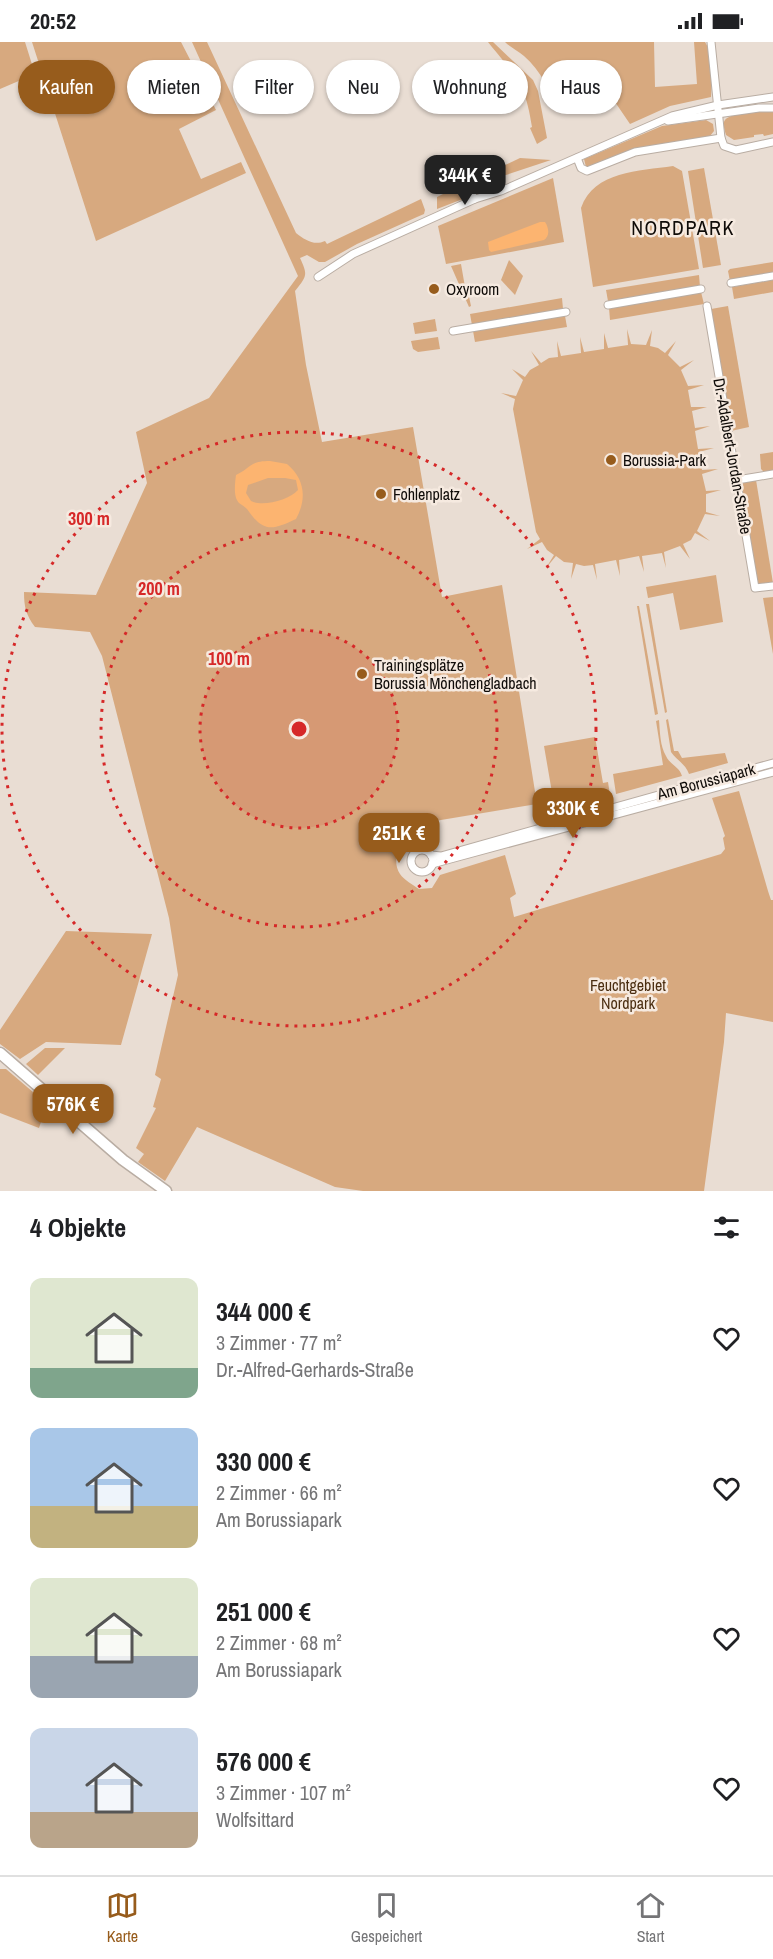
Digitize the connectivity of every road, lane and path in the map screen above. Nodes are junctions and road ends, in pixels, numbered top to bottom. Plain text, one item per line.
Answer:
1 (711, 42) edge
2 (773, 97) edge
3 (718, 105) junction
4 (773, 108) edge
5 (718, 114) junction
6 (657, 122) junction
7 (721, 138) junction
8 (773, 142) edge
9 (577, 158) junction
10 (501, 191) junction
11 (476, 199) junction
12 (773, 276) edge
13 (318, 277) dead end
14 (730, 283) dead end
15 (701, 289) dead end
16 (608, 305) dead end
17 (707, 306) dead end
18 (566, 312) dead end
19 (453, 331) dead end
20 (773, 474) edge
21 (737, 480) junction
22 (773, 586) edge
23 (773, 763) edge
24 (773, 772) edge
25 (431, 855) junction
26 (432, 864) junction
27 (0, 1053) edge
28 (166, 1191) edge

1 - 3 street
2 - 3 street
3 - 5 street
3 - 6 street
4 - 5 street
5 - 6 street
5 - 7 street
6 - 9 street
7 - 8 street
7 - 9 street
9 - 10 street
10 - 11 street
10 - 11 street
11 - 13 street
12 - 14 street
15 - 16 street
17 - 21 street, Dr.-Adalbert-Jordan-Straße
18 - 19 street
20 - 21 street
21 - 22 street, Dr.-Adalbert-Jordan-Straße
23 - 25 street, Am Borussiapark
24 - 26 street, Am Borussiapark
25 - 26 street
25 - 26 street, Am Borussiapark
27 - 28 street

